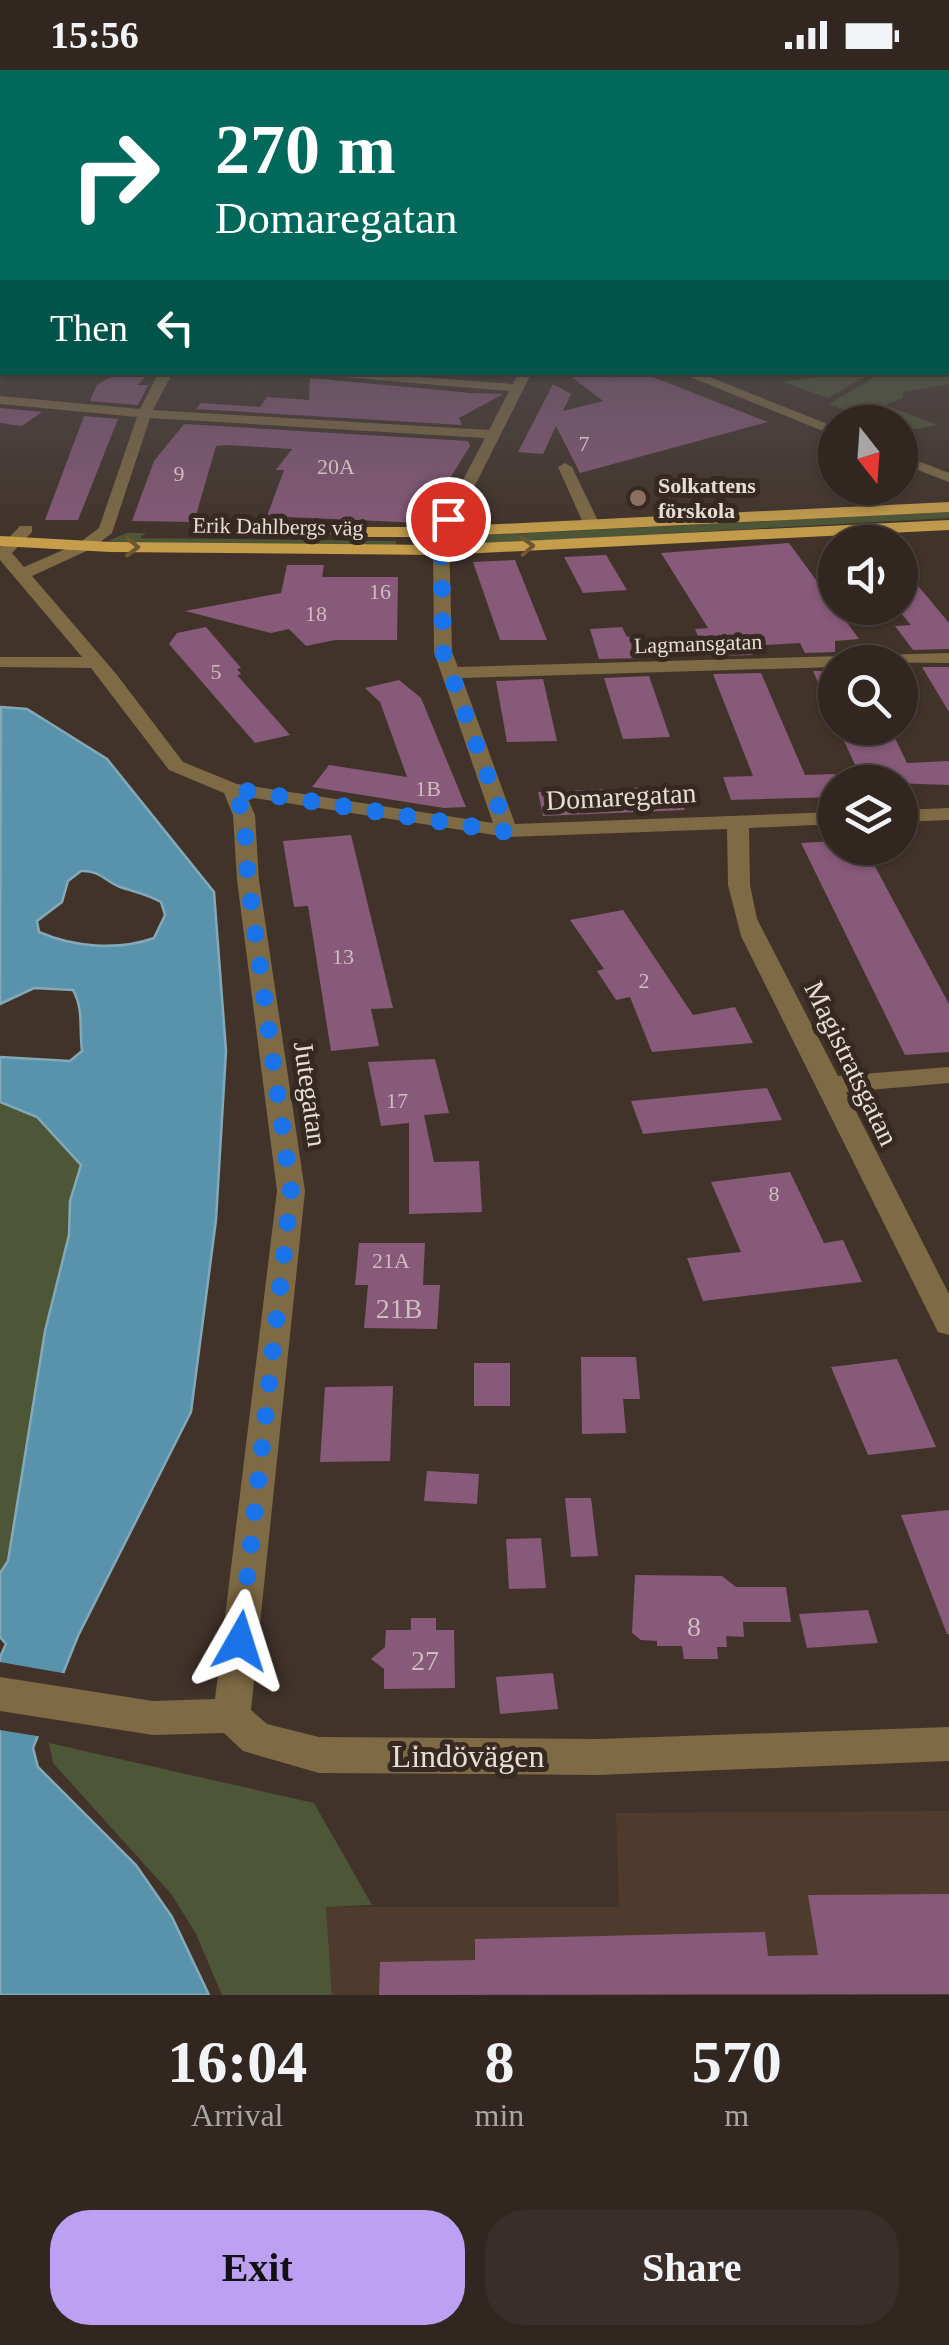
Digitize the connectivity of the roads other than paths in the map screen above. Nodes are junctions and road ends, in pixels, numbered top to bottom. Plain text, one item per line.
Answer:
1 (164, 375) edge
2 (376, 375) edge
3 (692, 375) edge
4 (722, 375) edge
5 (523, 380) edge
6 (0, 400) edge
7 (818, 411) edge
8 (145, 414) junction
9 (818, 425) edge
10 (494, 434) junction
11 (918, 449) edge
12 (949, 462) edge
13 (918, 465) edge
14 (565, 467) dead end
15 (949, 478) edge
16 (949, 507) edge
17 (592, 525) junction
18 (949, 525) edge
19 (26, 529) joint
20 (106, 530) junction
21 (3, 537) edge
22 (441, 541) junction
23 (85, 546) junction
24 (22, 575) junction
25 (949, 658) edge
26 (0, 662) edge
27 (94, 663) junction
28 (448, 674) junction
29 (233, 789) junction
30 (949, 814) edge
31 (918, 815) edge
32 (818, 819) edge
33 (738, 821) junction
34 (508, 832) junction
35 (949, 1075) edge
36 (828, 1086) junction
37 (949, 1324) edge
38 (0, 1694) edge
39 (232, 1716) junction
40 (949, 1744) edge

1 - 8 street
2 - 5 street
3 - 9 street
4 - 7 street
5 - 10 street
6 - 8 street
8 - 10 street
8 - 20 street
10 - 22 street
11 - 12 street
13 - 15 street
14 - 17 street
16 - 17 main road, Erik Dahlbergs väg
17 - 22 main road, Erik Dahlbergs väg
22 -> 18 main road, Erik Dahlbergs väg
19 - 20 main road, Erik Dahlbergs väg
19 - 21 street, Erik Dahlbergs väg
20 - 22 main road, Erik Dahlbergs väg
20 - 23 street
21 - 23 main road, Erik Dahlbergs väg
21 - 24 street
23 -> 22 main road, Erik Dahlbergs väg
22 - 28 street
23 - 24 street
24 - 27 street
25 - 28 street, Lagmansgatan
26 - 27 street
27 - 29 street
28 - 34 street
29 - 34 street, Domaregatan
29 - 39 street, Jutegatan
30 - 31 street
32 - 33 street, Domaregatan
33 - 34 street, Domaregatan
33 - 36 street, Magistratsgatan
35 - 36 street
36 - 37 street, Magistratsgatan
38 - 39 street
39 - 40 street, Lindövägen

